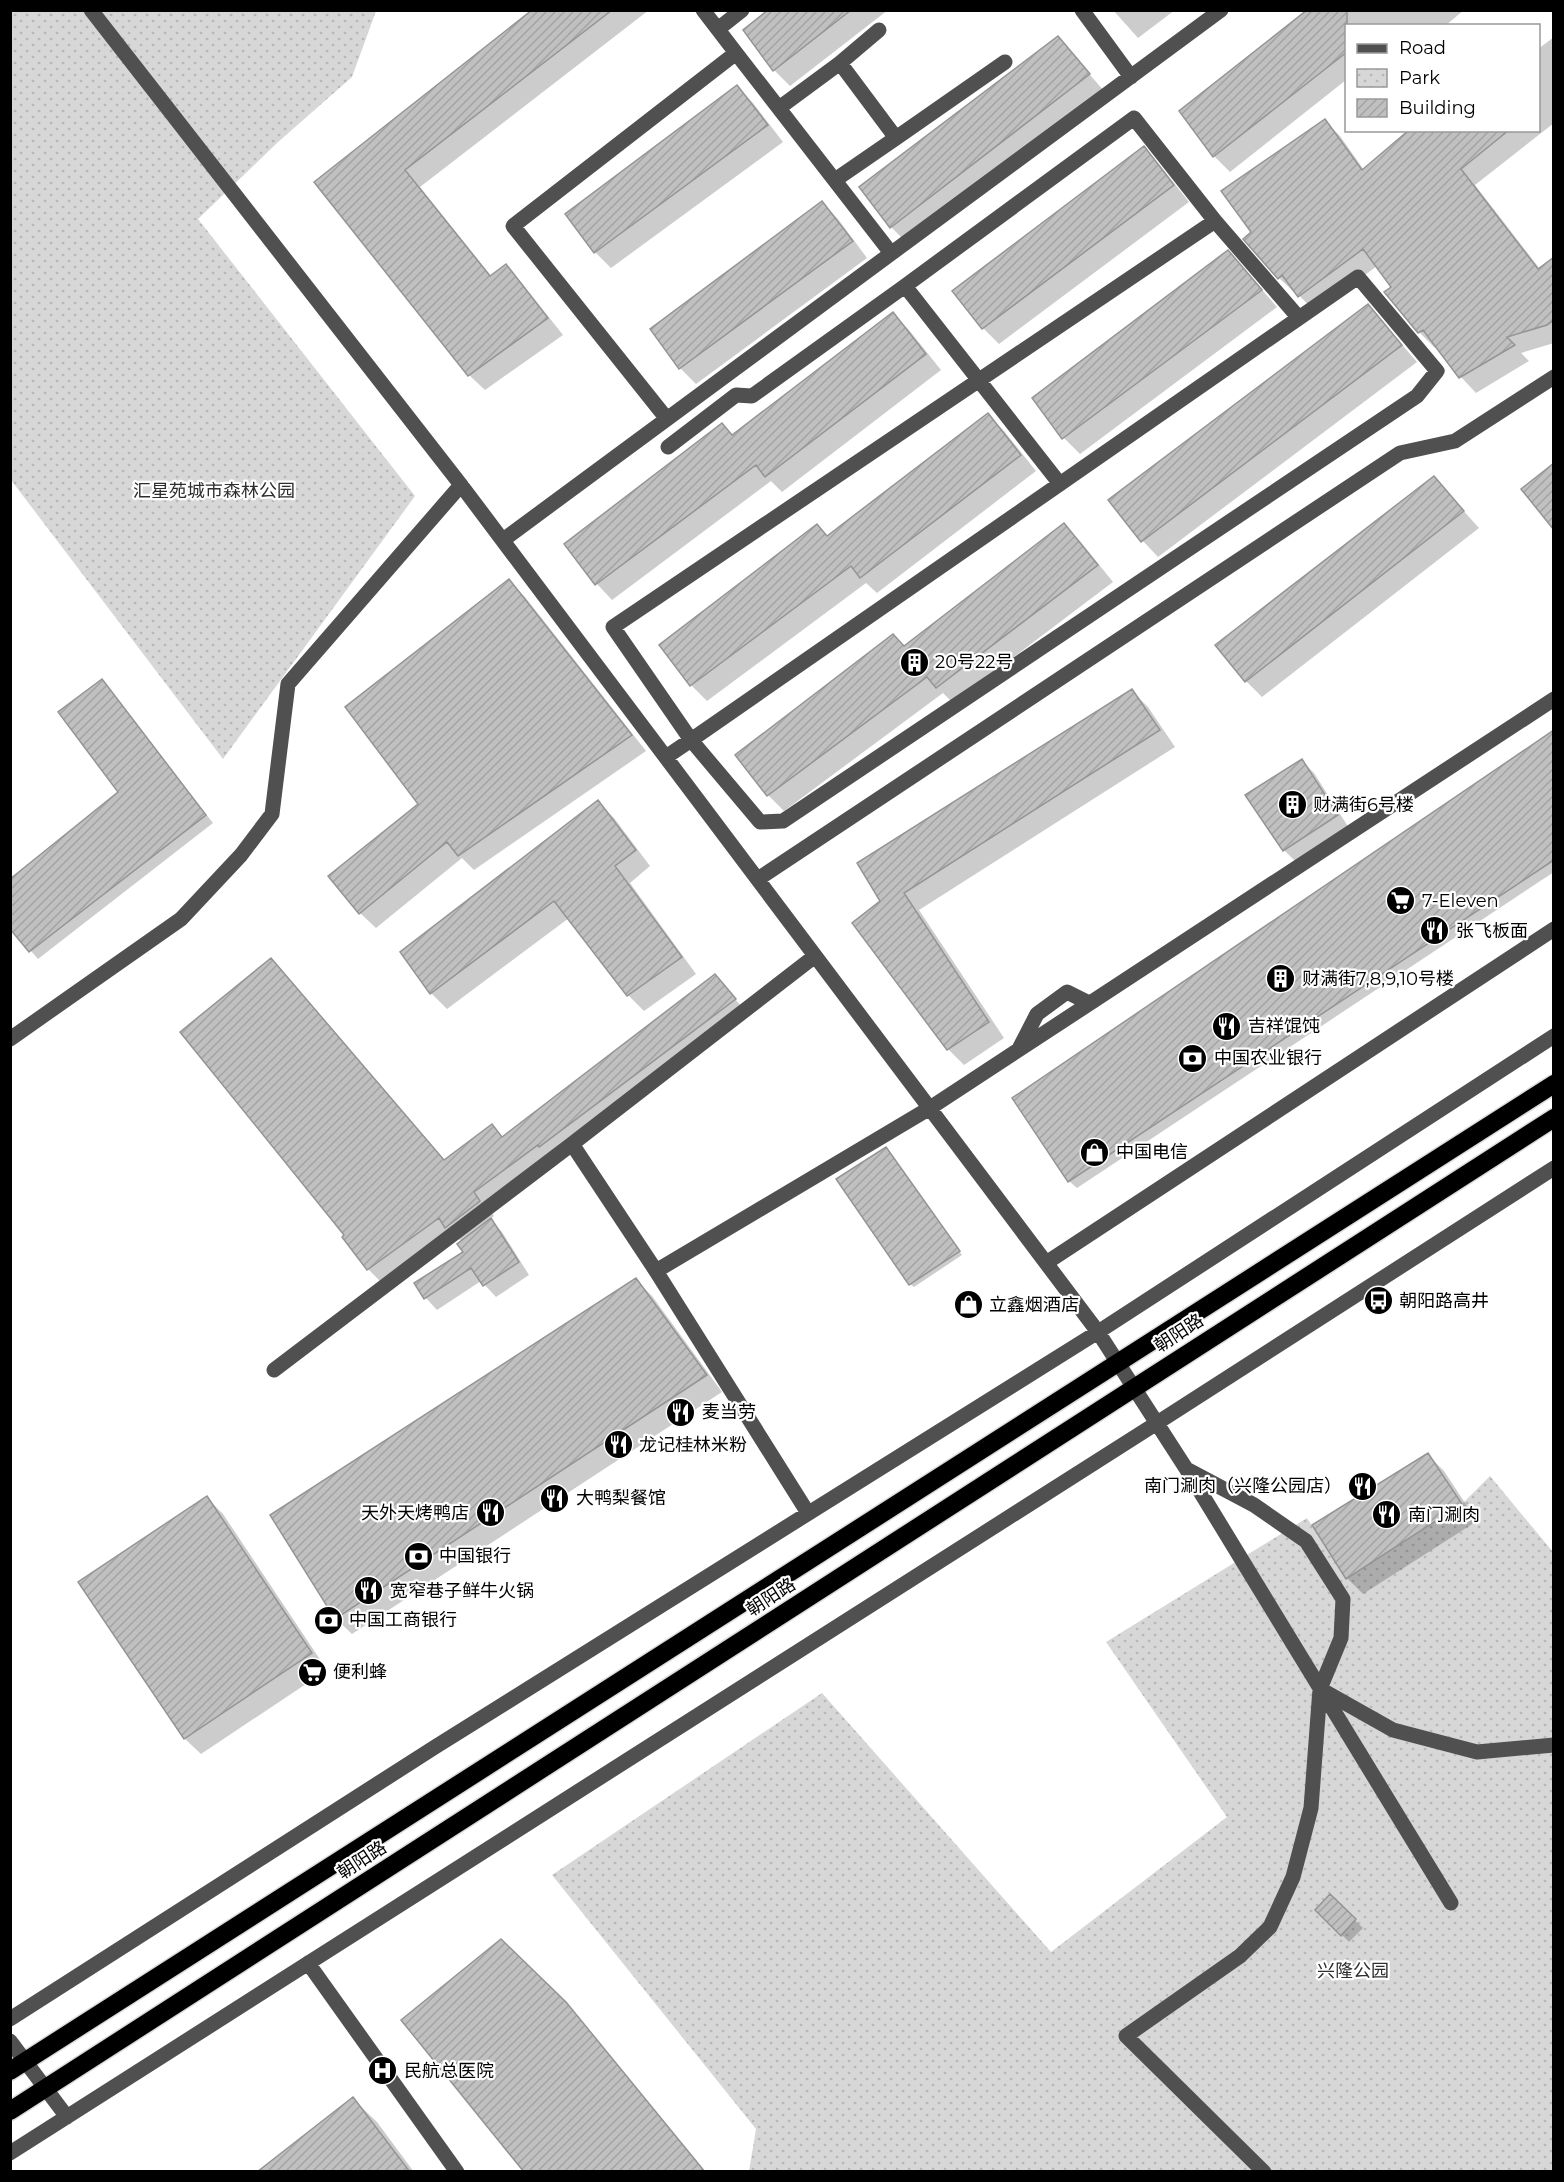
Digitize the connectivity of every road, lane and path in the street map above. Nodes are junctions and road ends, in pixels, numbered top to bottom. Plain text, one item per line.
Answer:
1 (91, 10) edge
2 (703, 10) edge
3 (742, 10) edge
4 (1082, 10) edge
5 (1221, 10) edge
6 (718, 29) junction
7 (879, 30) dead end
8 (736, 53) junction
9 (1005, 62) dead end
10 (840, 63) junction
11 (1131, 76) junction
12 (779, 108) junction
13 (896, 138) junction
14 (835, 180) junction
15 (1215, 220) junction
16 (891, 253) junction
17 (905, 286) junction
18 (1299, 318) junction
19 (1554, 377) edge
20 (979, 379) junction
21 (667, 419) junction
22 (668, 447) dead end
23 (1060, 484) junction
24 (461, 485) junction
25 (502, 540) junction
26 (1554, 699) edge
27 (691, 740) junction
28 (666, 757) junction
29 (758, 879) junction
30 (1554, 929) edge
31 (815, 956) junction
32 (1089, 1003) junction
33 (1554, 1036) edge
34 (10, 1039) edge
35 (1019, 1049) junction
36 (1554, 1084) edge
37 (930, 1108) junction
38 (1554, 1118) edge
39 (572, 1144) junction
40 (1554, 1168) edge
41 (1046, 1263) junction
42 (656, 1270) junction
43 (1098, 1332) junction
44 (1118, 1363) junction
45 (274, 1370) dead end
46 (1134, 1388) junction
47 (1157, 1423) junction
48 (1187, 1470) junction
49 (808, 1513) junction
50 (1320, 1689) junction
51 (1554, 1745) edge
52 (1451, 1903) dead end
53 (308, 1963) junction
54 (10, 2019) edge
55 (10, 2041) edge
56 (18, 2066) edge
57 (46, 2088) junction
58 (10, 2111) edge
59 (67, 2116) junction
60 (10, 2152) edge
61 (457, 2172) edge
62 (1264, 2172) edge

1 - 24 street
2 - 6 street
3 - 6 street
4 - 11 street
5 - 11 street
6 - 8 street
7 - 10 street
8 - 12 street
8 - 21 street
9 - 13 street
10 - 12 street
10 - 13 street
11 - 16 street
12 - 14 street
13 - 14 street
14 - 16 street
15 - 17 street
15 - 18 street
15 - 20 street
16 - 21 street
17 - 20 street
17 - 22 street
18 - 23 street
18 - 27 street
19 - 29 street
20 - 23 street
20 - 27 street
21 - 25 street
23 - 27 street
24 - 25 street
24 - 34 street
25 - 28 street
26 - 32 street
27 - 28 street
28 - 29 street
29 - 31 street
30 - 41 street
31 - 37 street
31 - 39 street
32 - 35 street
32 - 35 street
33 - 43 street
35 - 37 street
36 - 44 highway, 朝阳路
37 - 41 street
37 - 42 street
38 - 46 highway, 朝阳路
39 - 42 street
39 - 45 street
40 - 47 street
41 - 43 street
42 - 49 street
43 - 44 street
43 - 49 street
44 - 46 street
44 - 56 highway, 朝阳路
46 - 47 street
46 - 57 highway, 朝阳路
47 - 48 street
47 - 53 street
48 - 50 street
48 - 50 street
49 - 54 street
50 - 51 street
50 - 52 street
50 - 62 street
53 - 59 street
53 - 61 street
55 - 56 street
56 - 57 street
57 - 58 highway, 朝阳路
57 - 59 street
59 - 60 street

